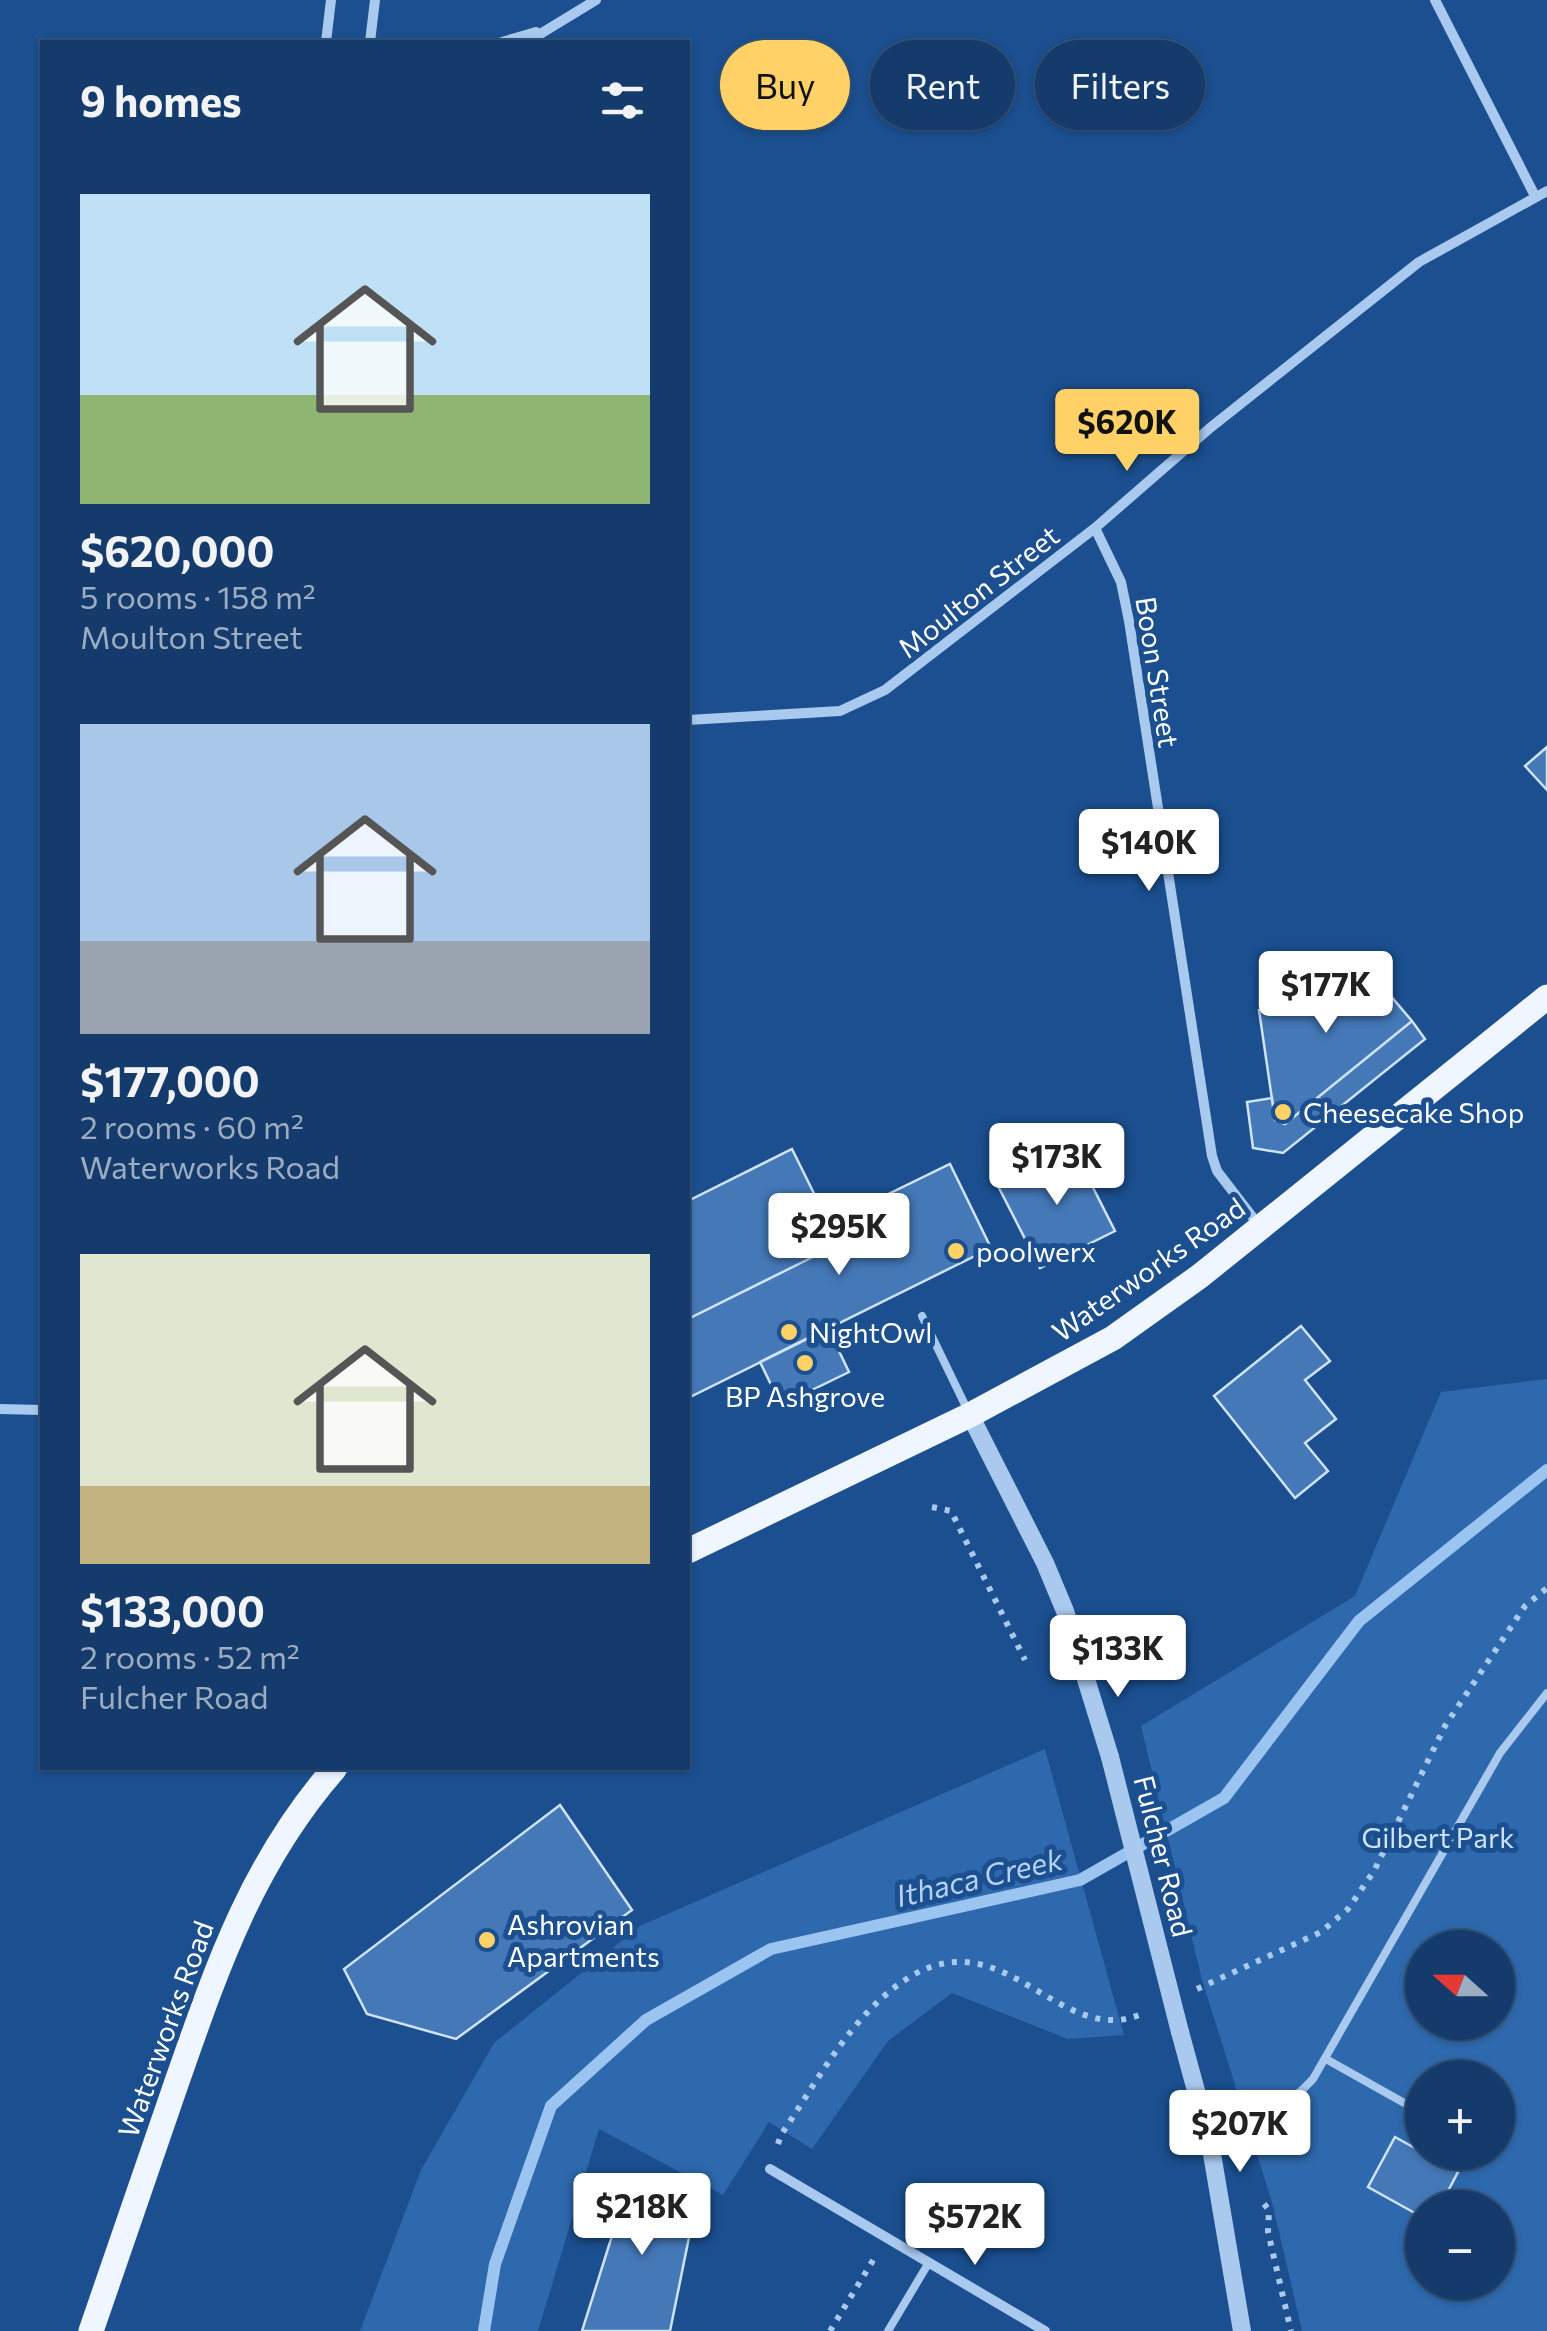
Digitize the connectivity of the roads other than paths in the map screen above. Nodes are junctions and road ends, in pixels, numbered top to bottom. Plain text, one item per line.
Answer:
1 (331, 0) edge
2 (375, 0) edge
3 (596, 0) edge
4 (1435, 0) edge
5 (542, 30) junction
6 (326, 40) edge
7 (370, 40) edge
8 (509, 40) edge
9 (530, 40) edge
10 (1541, 194) edge
11 (1095, 528) junction
12 (690, 720) edge
13 (1547, 996) edge
14 (1261, 1228) junction
15 (922, 1316) dead end
16 (0, 1409) edge
17 (40, 1410) edge
18 (970, 1415) junction
19 (690, 1550) edge
20 (1547, 1694) edge
21 (334, 1770) edge
22 (1326, 2060) junction
23 (1405, 2103) edge
24 (1210, 2142) junction
25 (770, 2170) dead end
26 (928, 2264) junction
27 (91, 2331) edge
28 (888, 2331) edge
29 (1045, 2331) edge
30 (1242, 2331) edge

1 - 6 street
2 - 7 street
3 - 5 street
4 - 10 street
5 - 8 street
5 - 9 street
10 - 11 street, Moulton Street
11 - 12 street, Moulton Street
11 - 14 street, Boon Street
13 - 14 main road, Waterworks Road
14 - 18 main road, Waterworks Road
15 - 18 lane
16 - 17 street
18 - 19 main road, Waterworks Road
18 - 24 street, Fulcher Road, bridge
20 - 22 lane
21 - 27 main road, Waterworks Road
22 - 23 lane
22 - 24 lane
24 - 30 street, Fulcher Road
25 - 26 street
26 - 28 lane
26 - 29 street

